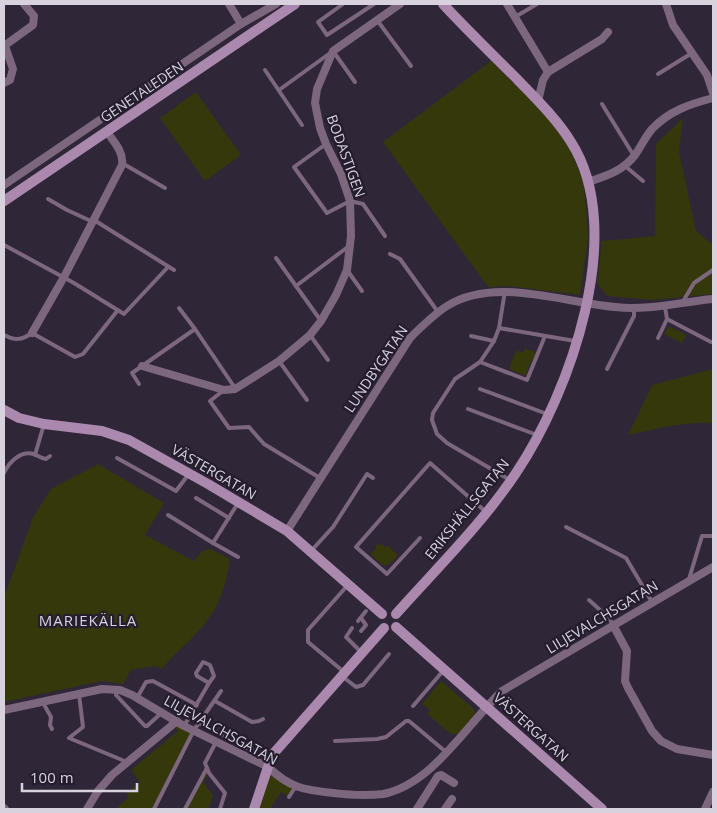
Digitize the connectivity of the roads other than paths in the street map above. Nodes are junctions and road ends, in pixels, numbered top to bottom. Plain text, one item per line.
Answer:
1 (24, 4) edge
2 (229, 4) edge
3 (276, 4) edge
4 (295, 4) edge
5 (343, 4) edge
6 (374, 4) edge
7 (400, 4) edge
8 (443, 4) edge
9 (507, 4) edge
10 (537, 4) edge
11 (666, 4) edge
12 (515, 17) junction
13 (377, 20) junction
14 (242, 24) junction
15 (608, 32) dead end
16 (4, 46) edge
17 (333, 51) junction
18 (692, 53) junction
19 (410, 66) dead end
20 (265, 70) dead end
21 (548, 72) junction
22 (658, 74) dead end
23 (356, 82) dead end
24 (4, 83) edge
25 (279, 90) junction
26 (713, 92) edge
27 (713, 98) edge
28 (538, 101) junction
29 (602, 104) dead end
30 (302, 125) dead end
31 (107, 132) junction
32 (326, 144) junction
33 (634, 156) junction
34 (122, 163) junction
35 (625, 166) junction
36 (643, 181) dead end
37 (588, 182) junction
38 (4, 185) edge
39 (165, 188) dead end
40 (48, 200) dead end
41 (4, 201) edge
42 (350, 201) junction
43 (94, 221) junction
44 (385, 236) dead end
45 (4, 246) edge
46 (349, 246) junction
47 (390, 254) dead end
48 (276, 258) dead end
49 (168, 267) junction
50 (174, 270) dead end
51 (347, 270) junction
52 (713, 270) edge
53 (64, 278) junction
54 (296, 286) junction
55 (362, 291) dead end
56 (504, 297) dead end
57 (713, 299) edge
58 (586, 302) junction
59 (682, 303) junction
60 (665, 307) junction
61 (180, 308) dead end
62 (634, 308) junction
63 (118, 310) junction
64 (438, 312) junction
65 (667, 319) junction
66 (321, 321) junction
67 (499, 328) junction
68 (195, 330) junction
69 (32, 333) junction
70 (4, 335) edge
71 (310, 335) junction
72 (471, 336) dead end
73 (545, 336) junction
74 (658, 338) dead end
75 (494, 341) junction
76 (576, 342) junction
77 (712, 342) dead end
78 (328, 360) dead end
79 (279, 361) junction
80 (480, 362) junction
81 (142, 366) junction
82 (607, 368) dead end
83 (139, 384) dead end
84 (235, 389) junction
85 (480, 389) dead end
86 (224, 390) junction
87 (307, 400) dead end
88 (468, 409) dead end
89 (4, 410) edge
90 (549, 415) junction
91 (44, 424) junction
92 (537, 435) junction
93 (35, 455) junction
94 (50, 456) dead end
95 (117, 458) dead end
96 (4, 472) edge
97 (189, 473) junction
98 (320, 478) junction
99 (373, 478) dead end
100 (510, 480) junction
101 (196, 498) dead end
102 (238, 502) junction
103 (486, 512) junction
104 (168, 515) dead end
105 (228, 518) junction
106 (566, 527) dead end
107 (286, 531) junction
108 (713, 536) edge
109 (420, 538) dead end
110 (213, 543) junction
111 (311, 551) junction
112 (238, 557) dead end
113 (713, 567) edge
114 (688, 581) junction
115 (348, 584) junction
116 (589, 600) dead end
117 (652, 602) junction
118 (366, 611) dead end
119 (382, 614) junction
120 (396, 614) junction
121 (613, 625) junction
122 (396, 627) junction
123 (352, 628) dead end
124 (384, 628) junction
125 (361, 632) dead end
126 (355, 638) dead end
127 (351, 642) junction
128 (362, 652) junction
129 (389, 654) dead end
130 (445, 670) junction
131 (343, 674) junction
132 (209, 683) junction
133 (118, 690) junction
134 (221, 691) dead end
135 (79, 694) junction
136 (137, 698) junction
137 (215, 700) junction
138 (42, 701) junction
139 (197, 705) junction
140 (413, 706) dead end
141 (487, 706) junction
142 (4, 710) edge
143 (160, 712) junction
144 (263, 719) dead end
145 (177, 721) junction
146 (199, 722) junction
147 (184, 726) junction
148 (52, 729) dead end
149 (194, 730) junction
150 (335, 741) dead end
151 (216, 742) junction
152 (254, 751) dead end
153 (446, 752) junction
154 (713, 755) edge
155 (127, 762) junction
156 (268, 767) junction
157 (207, 768) junction
158 (454, 783) dead end
159 (296, 786) junction
160 (713, 792) edge
161 (289, 797) dead end
162 (452, 798) dead end
163 (87, 809) edge
164 (154, 809) edge
165 (185, 809) edge
166 (220, 809) edge
167 (254, 809) edge
168 (417, 809) edge
169 (445, 809) edge
170 (602, 809) edge
171 (705, 809) edge

1 - 16 street
2 - 14 street
3 - 14 street
4 - 31 street, GENETALEDEN
5 - 6 lane
7 - 13 street
8 - 28 street, ERIKSHÄLLSGATAN
9 - 12 street
10 - 12 lane
11 - 18 street
12 - 21 street
13 - 17 street
13 - 19 lane
14 - 38 street
15 - 21 street
16 - 24 street
17 - 23 lane
17 - 25 lane
17 - 32 street, BODASTIGEN
18 - 22 lane
18 - 26 street
20 - 25 lane
21 - 28 street
25 - 30 lane
27 - 33 street
28 - 37 street, ERIKSHÄLLSGATAN
29 - 33 lane
31 - 34 street
31 - 41 street, GENETALEDEN
32 - 42 street, BODASTIGEN
32 - 42 lane
33 - 35 street
34 - 39 lane
34 - 43 street
35 - 36 lane
35 - 37 street
37 - 58 street, ERIKSHÄLLSGATAN
40 - 43 lane
42 - 44 lane
42 - 46 street, BODASTIGEN
43 - 49 lane
43 - 53 street
45 - 53 lane
46 - 51 street, BODASTIGEN
46 - 54 lane
47 - 64 lane
48 - 54 lane
49 - 50 lane
49 - 63 lane
51 - 55 lane
51 - 66 street, BODASTIGEN
52 - 59 lane
53 - 63 lane
53 - 69 street
54 - 66 lane
56 - 67 lane
57 - 59 street, LUNDBYGATAN
58 - 62 street, LUNDBYGATAN
58 - 64 street, LUNDBYGATAN
58 - 76 street, ERIKSHÄLLSGATAN
59 - 60 street, LUNDBYGATAN
60 - 62 street, LUNDBYGATAN
60 - 65 lane
61 - 68 lane
62 - 82 lane
63 - 69 lane
64 - 98 street, LUNDBYGATAN
65 - 74 lane
65 - 77 lane
66 - 71 street, BODASTIGEN
67 - 73 lane
67 - 75 lane
68 - 81 lane
68 - 84 lane
69 - 70 lane
71 - 78 lane
71 - 79 street, BODASTIGEN
72 - 75 lane
73 - 76 lane
73 - 80 lane
75 - 80 lane
76 - 90 street, ERIKSHÄLLSGATAN
79 - 84 street, BODASTIGEN
79 - 87 lane
80 - 100 lane
81 - 83 lane
81 - 86 street, BODASTIGEN
84 - 86 street, BODASTIGEN
85 - 90 lane
86 - 98 lane
88 - 92 lane
89 - 91 street, VÄSTERGATAN
90 - 92 street, ERIKSHÄLLSGATAN
91 - 93 lane
91 - 97 street, VÄSTERGATAN
92 - 100 street, ERIKSHÄLLSGATAN
93 - 94 lane
93 - 96 lane
95 - 97 lane
97 - 102 street, VÄSTERGATAN
98 - 107 street, LUNDBYGATAN
99 - 111 lane
100 - 103 street, ERIKSHÄLLSGATAN
101 - 105 lane
102 - 105 lane
102 - 107 street, VÄSTERGATAN
103 - 109 lane
103 - 120 street, ERIKSHÄLLSGATAN
104 - 110 lane
105 - 110 lane
106 - 117 lane
107 - 111 street, VÄSTERGATAN
108 - 114 lane
110 - 112 lane
111 - 115 street, VÄSTERGATAN
113 - 114 street, LILJEVALCHSGATAN
114 - 117 street, LILJEVALCHSGATAN
115 - 119 street, VÄSTERGATAN
115 - 131 lane
116 - 121 lane
117 - 121 street, LILJEVALCHSGATAN
118 - 125 lane
119 - 120 street
119 - 124 street
120 - 122 street
121 - 141 street, LILJEVALCHSGATAN
121 - 154 street
122 - 124 street
122 - 130 street, VÄSTERGATAN
123 - 127 lane
124 - 128 street
126 - 127 lane
127 - 128 lane
128 - 131 street
129 - 131 lane
130 - 140 lane
130 - 141 street, VÄSTERGATAN
131 - 156 street
132 - 132 lane
132 - 139 lane
133 - 135 street, LILJEVALCHSGATAN
133 - 136 street, LILJEVALCHSGATAN
133 - 143 lane
134 - 137 lane
135 - 138 street, LILJEVALCHSGATAN
135 - 155 lane
136 - 139 lane
136 - 143 street, LILJEVALCHSGATAN
137 - 144 lane
137 - 146 lane
138 - 142 street, LILJEVALCHSGATAN
138 - 148 lane
139 - 147 lane
141 - 153 street, LILJEVALCHSGATAN
141 - 170 street, VÄSTERGATAN
143 - 145 street, LILJEVALCHSGATAN
145 - 147 street, LILJEVALCHSGATAN
145 - 155 street
146 - 149 lane
146 - 152 lane
147 - 149 street, LILJEVALCHSGATAN
149 - 151 street, LILJEVALCHSGATAN
149 - 164 lane
150 - 153 lane
151 - 156 street, LILJEVALCHSGATAN
151 - 157 lane
153 - 159 street, LILJEVALCHSGATAN
155 - 163 street
156 - 159 street, LILJEVALCHSGATAN
156 - 167 street
157 - 165 lane
157 - 166 lane
158 - 168 street
159 - 161 lane
160 - 171 street
162 - 169 street

